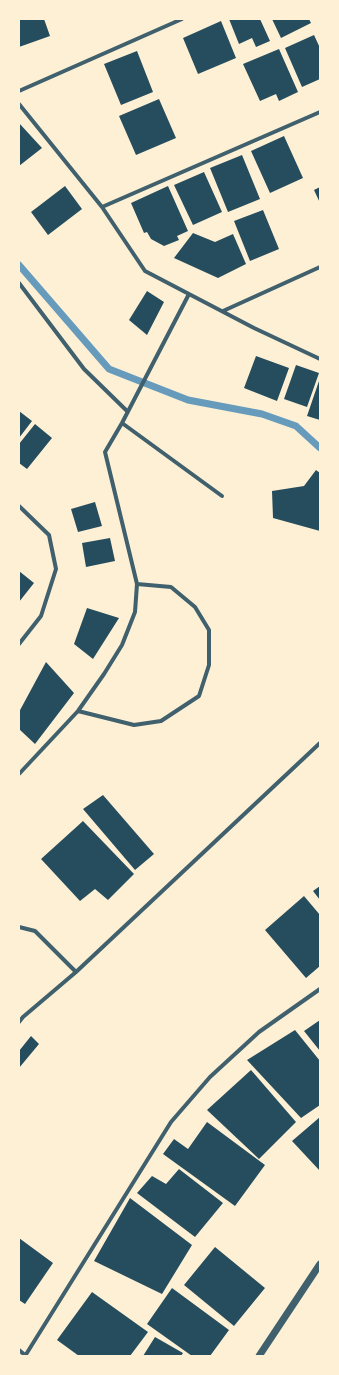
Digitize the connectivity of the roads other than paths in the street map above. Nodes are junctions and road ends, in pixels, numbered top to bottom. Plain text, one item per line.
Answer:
1 (182, 19) edge
2 (19, 91) edge
3 (19, 104) edge
4 (320, 112) edge
5 (102, 207) junction
6 (320, 267) edge
7 (19, 283) edge
8 (189, 294) junction
9 (223, 311) junction
10 (320, 359) edge
11 (127, 411) junction
12 (122, 423) junction
13 (222, 496) dead end
14 (19, 506) edge
15 (137, 584) junction
16 (19, 644) edge
17 (78, 711) junction
18 (320, 743) edge
19 (19, 774) edge
20 (19, 927) edge
21 (76, 972) junction
22 (320, 989) edge
23 (19, 1022) edge
24 (320, 1264) edge
25 (19, 1350) edge
26 (26, 1356) edge
27 (260, 1356) edge

1 - 2 street
3 - 5 street
4 - 5 street
5 - 8 street
6 - 9 street
7 - 11 street
8 - 9 street
8 - 11 street
9 - 10 street
11 - 12 street
12 - 13 street
12 - 15 street
14 - 16 street
15 - 17 street
15 - 17 street
17 - 19 street
18 - 21 street
20 - 21 street
21 - 23 street
22 - 26 street
24 - 27 street
25 - 26 street

